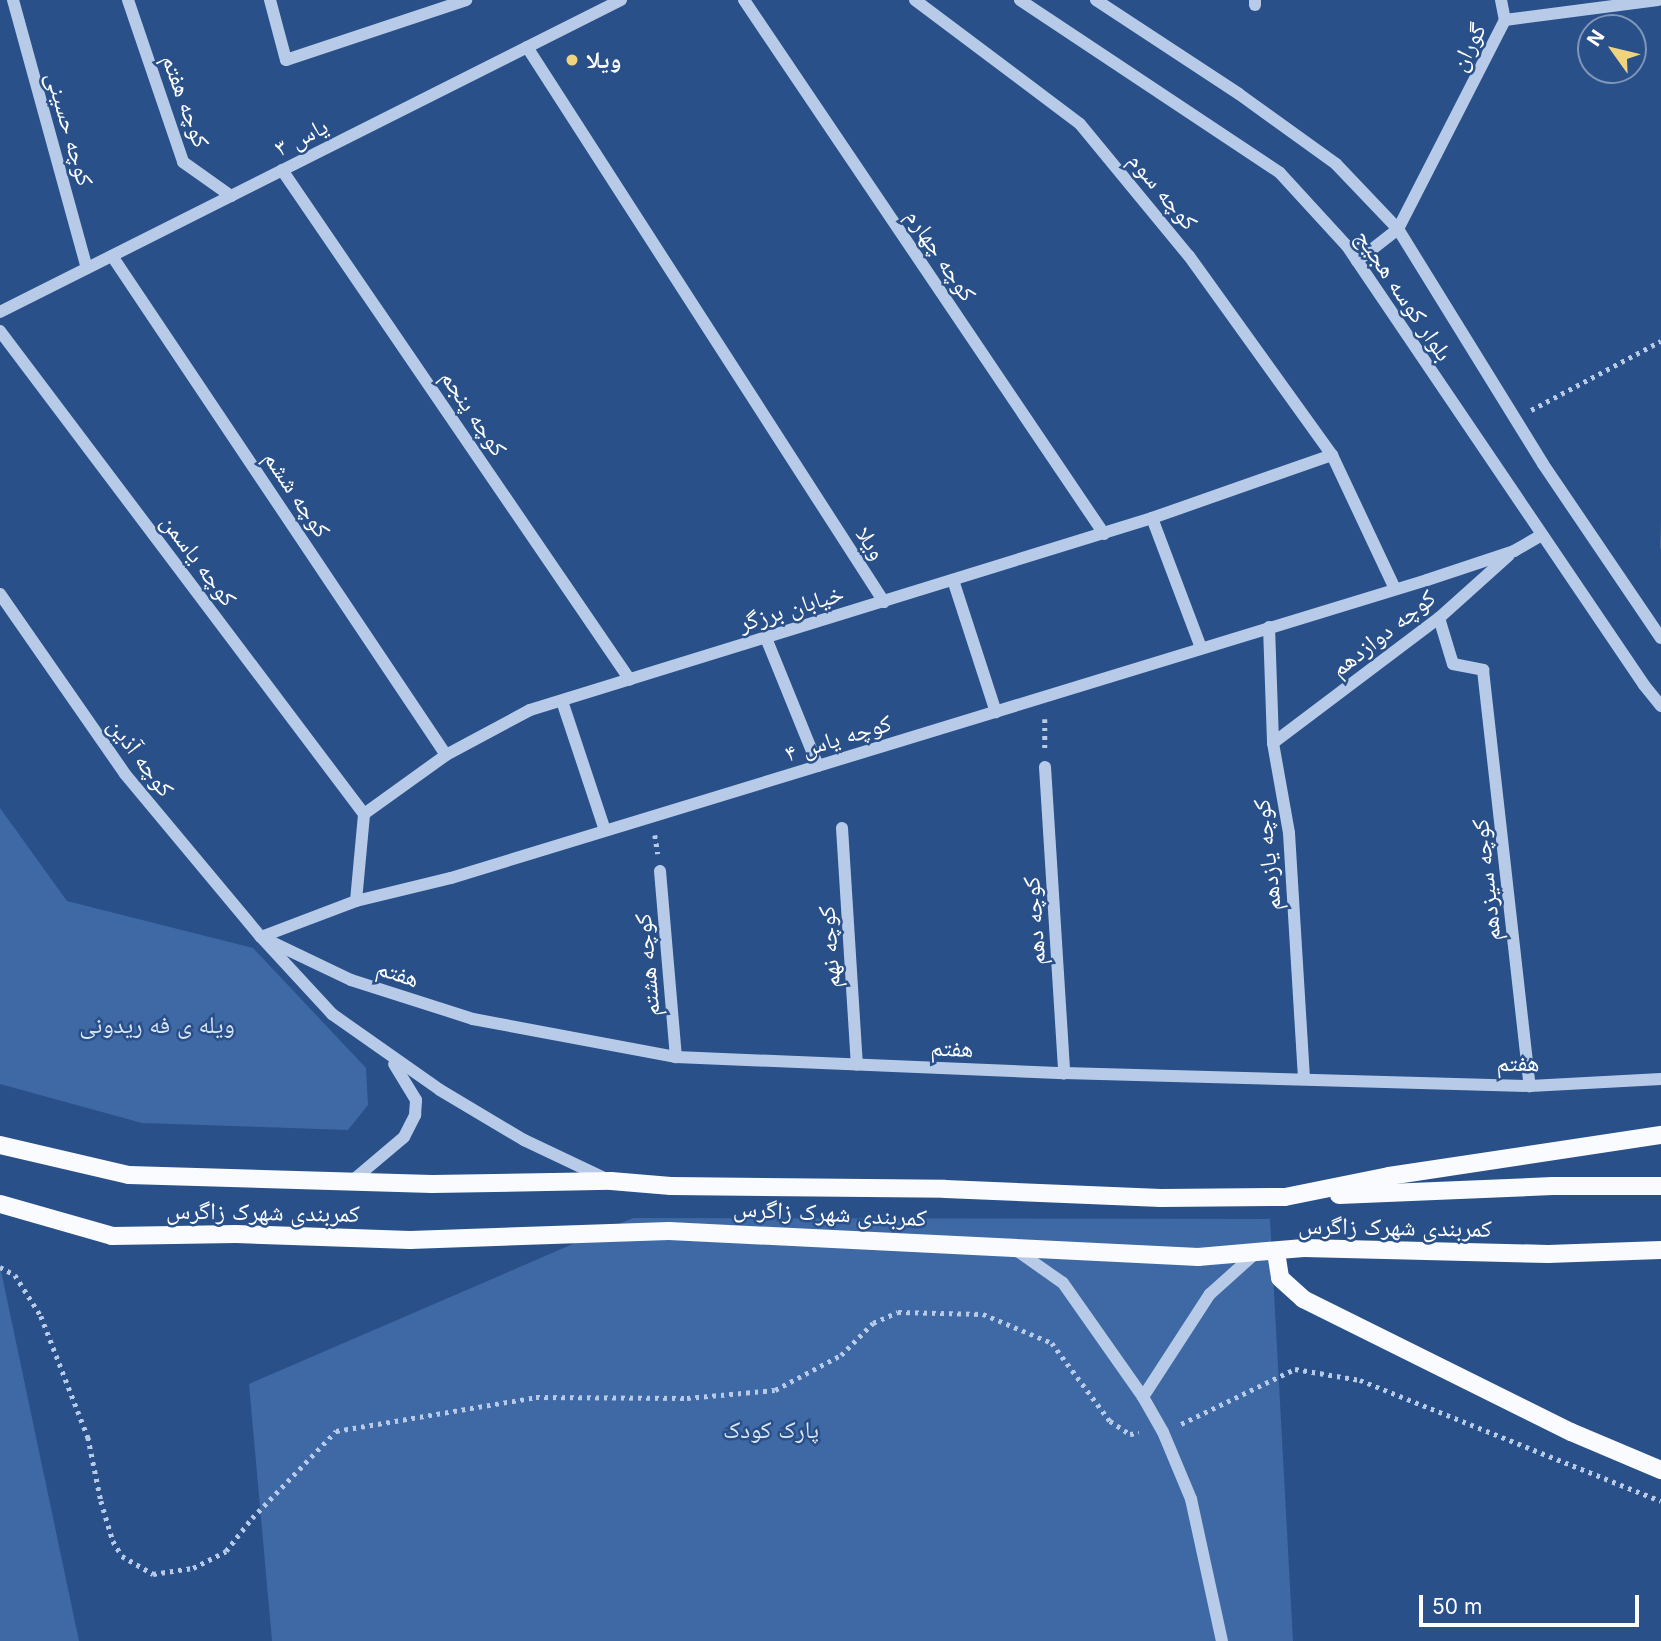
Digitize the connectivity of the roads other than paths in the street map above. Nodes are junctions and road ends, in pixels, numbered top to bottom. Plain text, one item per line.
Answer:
1 (13, 0) edge
2 (128, 0) edge
3 (270, 0) edge
4 (466, 0) edge
5 (621, 0) edge
6 (744, 0) edge
7 (915, 0) edge
8 (1020, 0) edge
9 (1096, 0) edge
10 (1500, 0) edge
11 (1658, 0) edge
12 (1505, 20) junction
13 (527, 47) junction
14 (282, 170) junction
15 (231, 196) junction
16 (1398, 229) junction
17 (112, 256) junction
18 (1357, 261) junction
19 (87, 268) junction
20 (0, 312) edge
21 (0, 331) edge
22 (1332, 455) junction
23 (1152, 518) junction
24 (1104, 534) junction
25 (1542, 535) junction
26 (1514, 551) junction
27 (953, 580) junction
28 (1395, 589) junction
29 (0, 594) edge
30 (884, 601) junction
31 (1439, 618) junction
32 (1269, 627) junction
33 (766, 638) junction
34 (1661, 638) edge
35 (1202, 648) junction
36 (630, 680) junction
37 (562, 701) junction
38 (1661, 705) edge
39 (996, 712) junction
40 (1273, 743) junction
41 (446, 755) junction
42 (818, 766) junction
43 (1045, 766) road end
44 (364, 814) junction
45 (842, 828) dead end
46 (606, 830) junction
47 (660, 871) road end
48 (356, 901) junction
49 (261, 936) junction
50 (387, 1056) junction
51 (676, 1057) junction
52 (857, 1065) junction
53 (1064, 1073) junction
54 (1304, 1079) junction
55 (1661, 1079) edge
56 (1530, 1086) junction
57 (1661, 1135) edge
58 (0, 1145) edge
59 (352, 1181) junction
60 (611, 1181) junction
61 (1661, 1186) edge
62 (1285, 1198) junction
63 (0, 1204) edge
64 (1016, 1250) junction
65 (1661, 1251) edge
66 (1267, 1252) junction
67 (1143, 1397) junction
68 (1661, 1470) edge
69 (1222, 1641) edge

1 - 19 street, کوچه حسینی
2 - 15 street, کوچه هفتم
3 - 4 street
5 - 13 street, یاس ۳
6 - 24 street, کوچه چهارم
7 - 22 street, کوچه سوم
8 - 18 street, بلوار کوسه هجیج
9 - 16 street, بلوار کوسه هجیج
10 - 12 street
11 - 12 street, گوران
12 - 16 street, گوران
13 - 14 street, یاس ۳
13 - 30 street, ویلا
14 - 15 street, یاس ۳
14 - 36 street, کوچه پنجم
15 - 17 street, یاس ۳
16 - 18 street
16 - 34 street, بلوار کوسه هجیج
17 - 19 street, یاس ۳
17 - 41 street, کوچه ششم
18 - 25 street, بلوار کوسه هجیج
19 - 20 street, یاس ۳
21 - 44 street, کوچه یاسمن
22 - 23 street, خیابان برزگر
22 - 28 street, کوچه سوم
23 - 24 street, خیابان برزگر
23 - 35 street
24 - 27 street, خیابان برزگر
25 - 26 street
25 - 38 street, بلوار کوسه هجیج
26 - 28 street, کوچه یاس ۴
26 - 31 street, کوچه دوازدهم
27 - 30 street, خیابان برزگر
27 - 39 street
28 - 32 street, کوچه یاس ۴
29 - 49 street, کوچه آذین
30 - 33 street, خیابان برزگر
31 - 40 street, کوچه دوازدهم
31 - 56 street, کوچه سیزدهم
32 - 35 street, کوچه یاس ۴
32 - 40 street, کوچه یازدهم
33 - 36 street, خیابان برزگر
33 - 42 street
35 - 39 street, کوچه یاس ۴
36 - 37 street, خیابان برزگر
37 - 41 street, خیابان برزگر
37 - 46 street
39 - 42 street, کوچه یاس ۴
40 - 54 street, کوچه یازدهم
41 - 44 street, خیابان برزگر
42 - 46 street, کوچه یاس ۴
43 - 53 street, کوچه دهم
44 - 48 street
45 - 52 street, کوچه نهم
46 - 48 street, کوچه یاس ۴
47 - 51 street, کوچه هشتم
48 - 49 street, کوچه یاس ۴
49 - 50 street, کوچه آذین
49 - 51 street, هفتم
50 - 59 street
50 - 60 street
51 - 52 street, هفتم
52 - 53 street, هفتم
53 - 54 street, هفتم
54 - 56 street, هفتم
55 - 56 street, هفتم
57 - 62 main road, کمربندی شهرک زاگرس
58 - 59 main road, کمربندی شهرک زاگرس
59 - 60 main road, کمربندی شهرک زاگرس
60 - 62 main road, کمربندی شهرک زاگرس
61 - 62 main road, کمربندی شهرک زاگرس
63 - 64 main road, کمربندی شهرک زاگرس
64 - 66 main road, کمربندی شهرک زاگرس
64 - 67 street
65 - 66 main road, کمربندی شهرک زاگرس
66 - 67 street
66 - 68 main road
67 - 69 street

